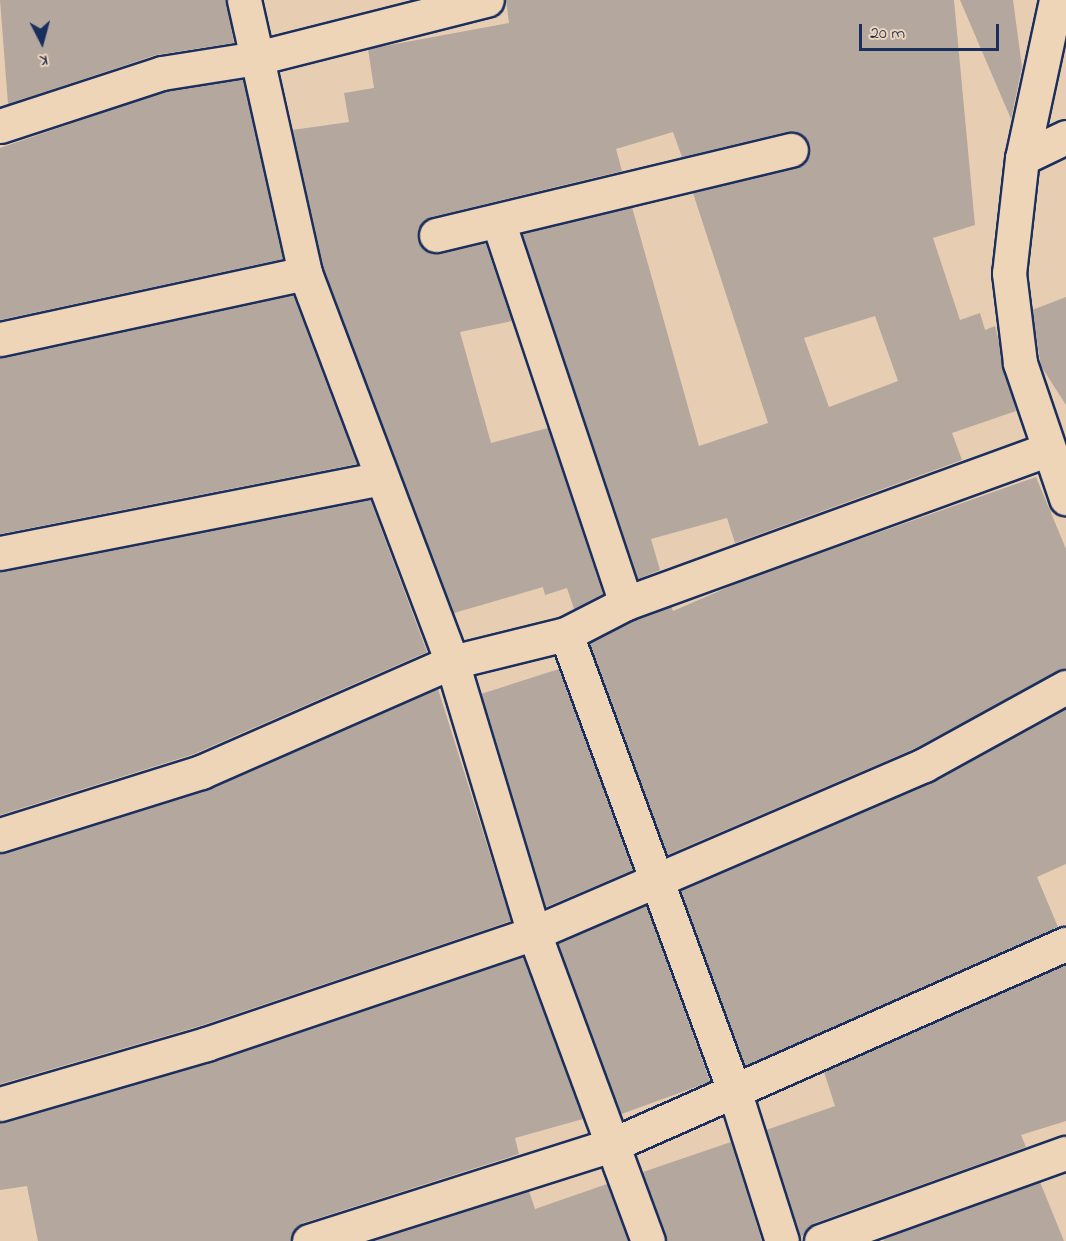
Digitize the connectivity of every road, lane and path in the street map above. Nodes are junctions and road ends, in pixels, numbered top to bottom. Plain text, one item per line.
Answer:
1 (244, 0) edge
2 (487, 0) edge
3 (1056, 0) edge
4 (257, 58) junction
5 (0, 126) edge
6 (1066, 137) edge
7 (791, 150) dead end
8 (1022, 158) junction
9 (498, 221) junction
10 (436, 235) dead end
11 (305, 273) junction
12 (0, 339) edge
13 (1048, 449) junction
14 (381, 478) junction
15 (1064, 486) edge
16 (0, 553) edge
17 (626, 603) junction
18 (566, 634) junction
19 (452, 662) junction
20 (1066, 687) edge
21 (0, 835) edge
22 (657, 877) junction
23 (534, 933) junction
24 (1066, 944) edge
25 (734, 1090) junction
26 (0, 1104) edge
27 (614, 1144) junction
28 (1066, 1153) edge
29 (309, 1241) edge
30 (648, 1241) edge
31 (782, 1241) edge
32 (821, 1241) edge

1 - 4 street
2 - 4 street
3 - 8 street
4 - 5 street
4 - 11 street
6 - 8 street
7 - 9 street
8 - 13 street
9 - 10 street
9 - 17 street
11 - 12 street
11 - 14 street
13 - 15 street
13 - 17 street
14 - 16 street
14 - 19 street
17 - 18 street
18 - 19 street
18 - 22 street
19 - 21 street
19 - 23 street
20 - 22 street
22 - 23 street
22 - 25 street
23 - 26 street
23 - 27 street
24 - 25 street
25 - 27 street
25 - 31 street
27 - 29 street
27 - 30 street
28 - 32 street

